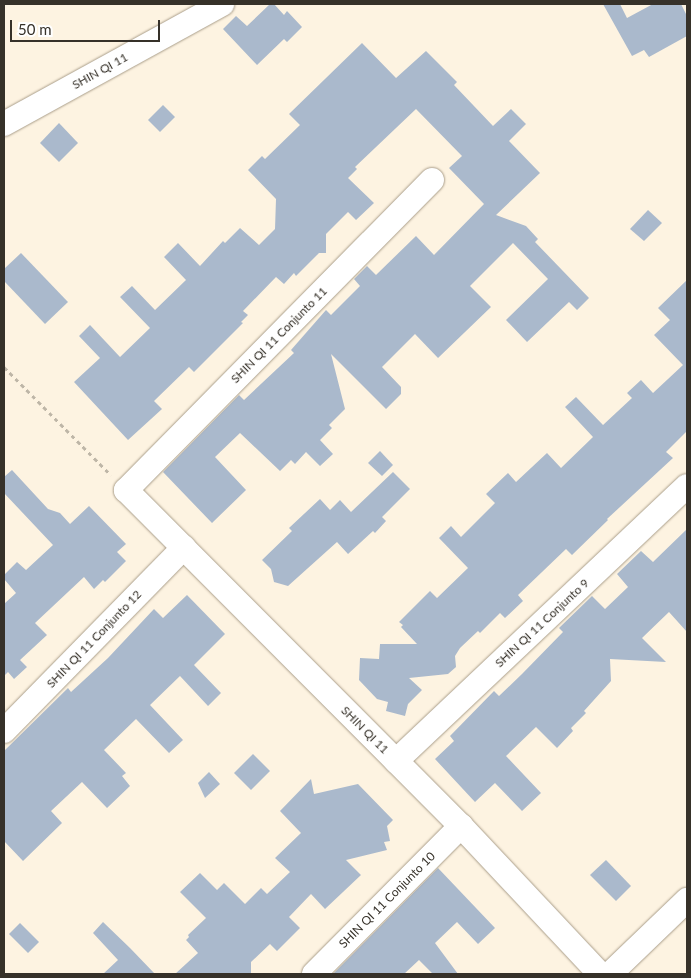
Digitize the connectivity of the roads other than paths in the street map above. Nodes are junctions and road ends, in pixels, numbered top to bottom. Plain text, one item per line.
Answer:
1 (222, 4) edge
2 (4, 124) edge
3 (432, 180) dead end
4 (687, 486) edge
5 (126, 490) joint
6 (184, 547) junction
7 (4, 732) edge
8 (396, 761) junction
9 (461, 826) junction
10 (687, 900) edge
11 (314, 974) edge
12 (600, 974) edge
13 (610, 974) edge

1 - 2 street, SHIN QI 11
3 - 5 street, SHIN QI 11 Conjunto 11
4 - 8 street, SHIN QI 11 Conjunto 9
5 - 6 street, SHIN QI 11
6 - 7 street, SHIN QI 11 Conjunto 12
6 - 8 street, SHIN QI 11
8 - 9 street, SHIN QI 11
9 - 11 street, SHIN QI 11 Conjunto 10
9 - 12 street, SHIN QI 11
10 - 13 street

